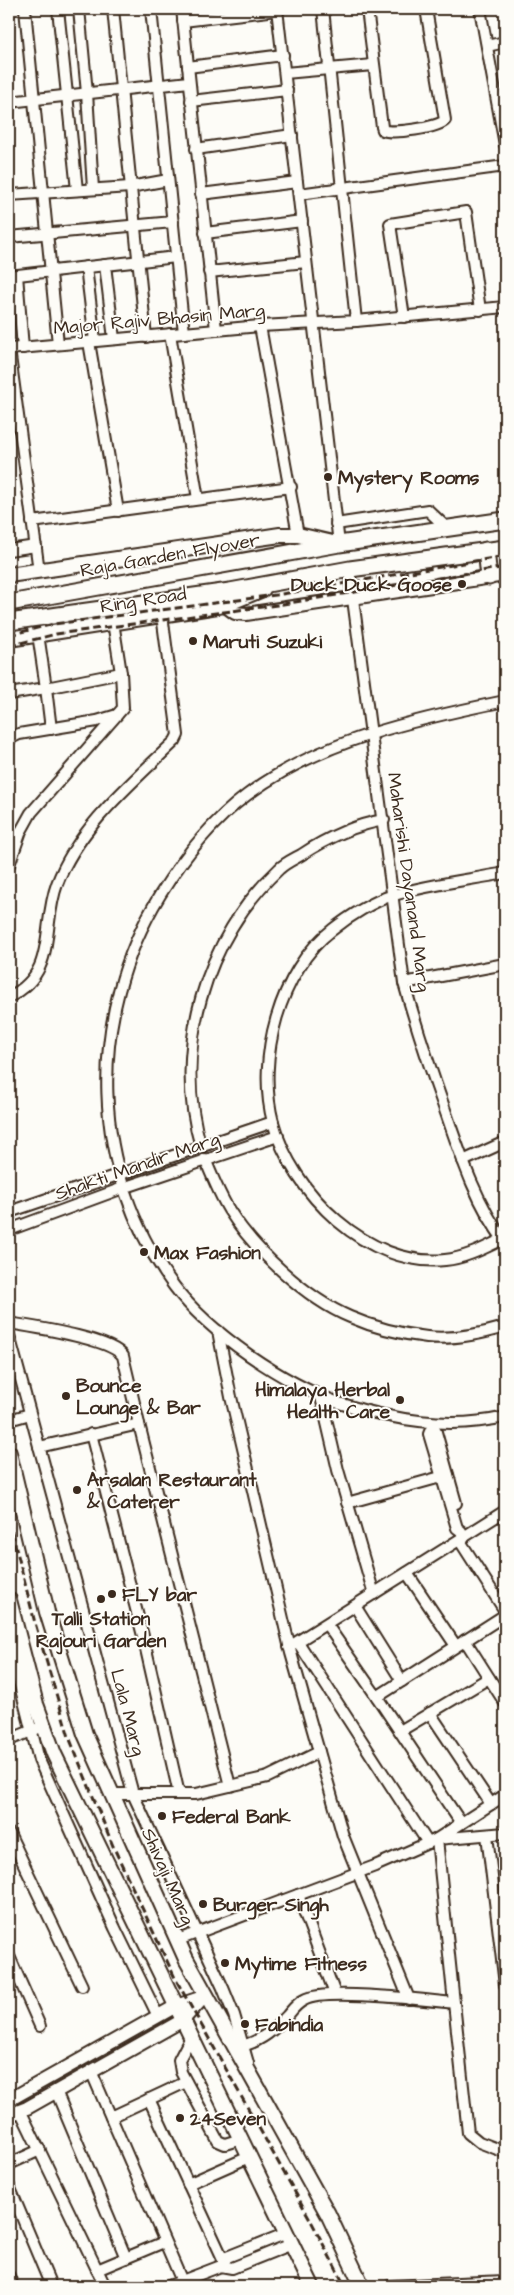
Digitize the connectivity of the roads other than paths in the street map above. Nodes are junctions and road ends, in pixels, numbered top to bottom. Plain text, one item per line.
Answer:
1 (25, 9) edge
2 (58, 9) edge
3 (79, 9) edge
4 (113, 9) edge
5 (151, 9) edge
6 (182, 9) edge
7 (277, 9) edge
8 (323, 9) edge
9 (367, 9) edge
10 (426, 9) edge
11 (480, 9) edge
12 (182, 21) junction
13 (505, 42) edge
14 (487, 46) junction
15 (283, 55) junction
16 (373, 65) junction
17 (188, 67) junction
18 (329, 70) junction
19 (285, 73) junction
20 (189, 82) junction
21 (159, 86) junction
22 (122, 89) junction
23 (287, 90) junction
24 (87, 93) junction
25 (67, 96) junction
26 (32, 100) junction
27 (191, 101) junction
28 (9, 102) edge
29 (501, 104) edge
30 (292, 135) junction
31 (505, 145) edge
32 (196, 149) junction
33 (505, 166) edge
34 (168, 180) junction
35 (297, 182) junction
36 (130, 187) junction
37 (93, 189) junction
38 (341, 189) junction
39 (76, 190) junction
40 (42, 193) junction
41 (201, 194) junction
42 (299, 194) junction
43 (9, 196) edge
44 (302, 221) junction
45 (173, 222) junction
46 (136, 225) junction
47 (47, 232) junction
48 (205, 232) junction
49 (9, 237) edge
50 (176, 257) junction
51 (139, 261) junction
52 (306, 262) junction
53 (105, 265) junction
54 (86, 267) junction
55 (51, 271) junction
56 (209, 272) junction
57 (13, 275) edge
58 (505, 307) edge
59 (480, 310) junction
60 (404, 317) junction
61 (356, 321) junction
62 (313, 324) junction
63 (260, 326) junction
64 (216, 330) junction
65 (184, 333) junction
66 (170, 334) junction
67 (146, 337) junction
68 (114, 340) junction
69 (92, 341) junction
70 (58, 344) junction
71 (23, 348) junction
72 (9, 349) edge
73 (291, 487) junction
74 (198, 499) junction
75 (118, 511) junction
76 (505, 520) edge
77 (32, 522) junction
78 (336, 524) junction
79 (448, 528) junction
80 (298, 535) junction
81 (339, 544) junction
82 (36, 546) junction
83 (505, 548) edge
84 (9, 550) edge
85 (486, 550) junction
86 (349, 569) junction
87 (40, 571) junction
88 (9, 575) edge
89 (505, 575) edge
90 (489, 577) junction
91 (280, 582) junction
92 (354, 598) junction
93 (9, 603) edge
94 (224, 605) junction
95 (162, 614) junction
96 (9, 622) edge
97 (113, 622) junction
98 (38, 634) junction
99 (9, 639) edge
100 (121, 673) junction
101 (46, 688) junction
102 (9, 694) edge
103 (505, 701) edge
104 (118, 715) junction
105 (51, 729) junction
106 (372, 733) junction
107 (9, 739) edge
108 (384, 820) junction
109 (9, 865) edge
110 (505, 873) edge
111 (393, 895) junction
112 (505, 964) edge
113 (404, 983) junction
114 (9, 997) edge
115 (273, 1122) junction
116 (278, 1136) junction
117 (505, 1142) edge
118 (201, 1147) junction
119 (205, 1159) junction
120 (463, 1161) junction
121 (119, 1173) junction
122 (123, 1188) junction
123 (9, 1212) edge
124 (9, 1230) edge
125 (504, 1240) edge
126 (9, 1323) edge
127 (505, 1327) edge
128 (218, 1331) junction
129 (9, 1335) edge
130 (322, 1397) junction
131 (30, 1414) junction
132 (505, 1417) edge
133 (9, 1420) edge
134 (140, 1424) junction
135 (432, 1425) junction
136 (91, 1434) junction
137 (39, 1447) junction
138 (9, 1454) edge
139 (445, 1476) junction
140 (348, 1503) junction
141 (505, 1511) edge
142 (462, 1536) junction
143 (407, 1573) junction
144 (374, 1594) junction
145 (9, 1600) edge
146 (355, 1606) junction
147 (505, 1613) edge
148 (327, 1625) junction
149 (465, 1640) junction
150 (9, 1642) edge
151 (294, 1644) junction
152 (456, 1646) junction
153 (489, 1678) junction
154 (402, 1681) junction
155 (377, 1697) junction
156 (505, 1703) edge
157 (430, 1713) junction
158 (44, 1725) junction
159 (30, 1732) junction
160 (400, 1732) junction
161 (9, 1740) edge
162 (319, 1752) junction
163 (230, 1786) junction
164 (112, 1794) junction
165 (133, 1794) junction
166 (179, 1794) junction
167 (505, 1794) edge
168 (491, 1804) junction
169 (461, 1823) junction
170 (9, 1833) edge
171 (505, 1833) edge
172 (486, 1835) junction
173 (432, 1841) junction
174 (357, 1872) junction
175 (298, 1895) junction
176 (502, 1930) edge
177 (198, 1932) junction
178 (178, 1940) junction
179 (9, 1956) edge
180 (504, 1966) edge
181 (505, 1985) edge
182 (82, 1986) dead end
183 (223, 1988) junction
184 (335, 1994) junction
185 (205, 1996) junction
186 (409, 1999) junction
187 (454, 2003) junction
188 (176, 2006) junction
189 (158, 2016) junction
190 (183, 2020) junction
191 (40, 2026) dead end
192 (191, 2037) junction
193 (243, 2046) junction
194 (91, 2071) junction
195 (186, 2082) junction
196 (255, 2084) junction
197 (56, 2091) junction
198 (149, 2099) junction
199 (9, 2100) edge
200 (15, 2113) edge
201 (111, 2117) junction
202 (241, 2139) junction
203 (40, 2150) junction
204 (505, 2152) edge
205 (249, 2157) junction
206 (9, 2164) edge
207 (188, 2184) junction
208 (9, 2186) edge
209 (290, 2238) junction
210 (164, 2242) junction
211 (126, 2258) junction
212 (222, 2264) junction
213 (97, 2270) junction
214 (9, 2276) edge
215 (505, 2280) edge
216 (183, 2284) edge
217 (13, 2286) edge
218 (51, 2286) edge
219 (105, 2286) edge
220 (169, 2286) edge
221 (312, 2286) edge
222 (362, 2286) edge
223 (389, 2286) edge

1 - 26 street
2 - 25 street
3 - 24 street
4 - 22 street
5 - 21 street
6 - 12 street
7 - 12 street
7 - 15 street
8 - 18 street
9 - 16 street
10 - 16 street
11 - 14 street
12 - 17 street
13 - 14 street
14 - 29 street
15 - 17 street
15 - 19 street
16 - 18 street
17 - 20 street
18 - 19 street
18 - 38 street
19 - 23 street
20 - 21 street
20 - 27 street
21 - 22 street
21 - 34 street
22 - 24 street
22 - 36 street
23 - 27 street
23 - 30 street
24 - 25 street
24 - 37 street
25 - 26 street
25 - 39 street
26 - 28 street
26 - 40 street
27 - 32 street
29 - 31 street
30 - 32 street
30 - 35 street
32 - 41 street
33 - 38 street
34 - 36 street
34 - 45 street
35 - 41 street
35 - 42 street
36 - 37 street
36 - 46 street
37 - 39 street
38 - 42 street
38 - 61 street
39 - 40 street
40 - 43 street
40 - 47 street
41 - 48 street
42 - 44 street
44 - 48 street
44 - 52 street
45 - 46 street
45 - 50 street
46 - 47 street
46 - 51 street
47 - 49 street
47 - 55 street
48 - 56 street
50 - 51 street
50 - 65 street
51 - 53 street
51 - 67 street
52 - 56 street
52 - 62 street
53 - 54 street
53 - 68 street
54 - 55 street
54 - 69 street
55 - 57 street
55 - 70 street
56 - 64 street
57 - 71 street
58 - 59 street, Major Rajiv Bhasin Marg
59 - 60 street, Major Rajiv Bhasin Marg
59 - 60 street
60 - 61 street, Major Rajiv Bhasin Marg
61 - 62 street, Major Rajiv Bhasin Marg
62 - 63 street, Major Rajiv Bhasin Marg
62 - 78 street
63 - 64 street, Major Rajiv Bhasin Marg
63 - 73 street
64 - 65 street, Major Rajiv Bhasin Marg
65 - 66 street, Major Rajiv Bhasin Marg
66 - 67 street, Major Rajiv Bhasin Marg
66 - 74 street
67 - 68 street, Major Rajiv Bhasin Marg
68 - 69 street, Major Rajiv Bhasin Marg
69 - 70 street, Major Rajiv Bhasin Marg
69 - 75 street
70 - 71 street, Major Rajiv Bhasin Marg
71 - 72 street, Major Rajiv Bhasin Marg
72 - 77 street
73 - 74 street
73 - 80 street
74 - 75 street
75 - 77 street
76 - 79 main road, Raja Garden Flyover
77 - 82 street
78 - 79 street
78 - 81 street
79 - 81 main road, Raja Garden Flyover
80 - 81 main road
80 - 87 main road
81 - 93 main road, Raja Garden Flyover
82 - 84 street
82 - 87 street
83 - 85 main road
85 - 86 main road
85 - 90 main road
86 - 91 main road
86 - 92 street, Maharishi Dayanand Marg
87 - 88 main road
89 - 90 street
90 - 92 street
91 - 94 main road, Ring Road
91 - 96 main road
92 - 94 street
92 - 106 street, Maharishi Dayanand Marg
94 - 95 main road, Ring Road
95 - 97 main road, Ring Road
95 - 114 street
97 - 98 main road, Ring Road
97 - 100 street
98 - 99 main road, Ring Road
98 - 101 street
100 - 101 street
100 - 104 street
101 - 102 street
101 - 105 street
103 - 106 street
104 - 105 street
104 - 109 street
105 - 107 street
106 - 108 street, Maharishi Dayanand Marg
106 - 121 street
108 - 111 street, Maharishi Dayanand Marg
108 - 118 street
110 - 111 street
111 - 113 street, Maharishi Dayanand Marg
111 - 115 street
112 - 113 street
113 - 120 street, Maharishi Dayanand Marg
115 - 116 street
115 - 118 street
116 - 119 street, Shakti Mandir Marg
116 - 125 street
117 - 120 street
118 - 121 street
119 - 122 street, Shakti Mandir Marg
119 - 127 street
120 - 125 street, Maharishi Dayanand Marg
121 - 122 street
121 - 123 street
122 - 124 street, Shakti Mandir Marg
122 - 128 street
126 - 134 street
128 - 130 street
128 - 151 street
129 - 131 street, Lala Marg
130 - 135 street
130 - 140 street
131 - 133 street
131 - 137 street, Lala Marg
132 - 135 street
134 - 136 street
134 - 163 street
135 - 139 street
136 - 137 street
136 - 166 street
137 - 165 street, Lala Marg
138 - 164 main road, Shivaji Marg
139 - 140 street
139 - 142 street
140 - 144 street
141 - 142 street
142 - 143 street
142 - 147 street
143 - 144 street
143 - 152 street
144 - 146 street
145 - 158 main road
146 - 148 street
146 - 154 street
147 - 149 street
148 - 151 street
148 - 155 street
149 - 152 street
149 - 153 street
150 - 159 street
151 - 162 street
151 - 173 street
152 - 154 street
153 - 156 street
153 - 157 street
154 - 155 street
155 - 160 street
157 - 160 street
157 - 168 street
158 - 159 street
158 - 188 main road
159 - 161 street
159 - 189 street
160 - 169 street
162 - 163 street
162 - 174 street
163 - 166 street
164 - 165 street
164 - 178 main road, Shivaji Marg
165 - 166 street
165 - 177 street, Lala Marg
167 - 168 street
168 - 169 street
169 - 173 street
170 - 182 street
171 - 172 street
172 - 173 street
172 - 176 street
173 - 174 street
173 - 187 street
174 - 175 street
174 - 186 street
175 - 177 street
175 - 184 street
176 - 180 street
177 - 178 street
177 - 183 street, Lala Marg
178 - 185 main road, Shivaji Marg
179 - 191 street
180 - 181 street
183 - 185 street
183 - 193 street, Lala Marg
184 - 186 street
184 - 193 street
185 - 188 street
185 - 190 street
185 - 196 main road, Shivaji Marg
186 - 187 street
187 - 204 street
188 - 189 street
188 - 190 main road
189 - 199 street
190 - 192 main road
190 - 194 street
192 - 195 street
192 - 202 main road
193 - 196 street, Lala Marg
194 - 197 street
194 - 201 street
195 - 198 street
195 - 202 street
196 - 222 main road, Shivaji Marg
197 - 200 street
197 - 211 street
198 - 201 street
198 - 207 street
200 - 203 street
201 - 210 street
202 - 205 main road
203 - 206 street
203 - 213 street
205 - 207 street
205 - 209 main road
207 - 212 street
208 - 218 street
209 - 212 street
209 - 221 main road
210 - 211 street
210 - 216 street
211 - 213 street
212 - 216 street
213 - 219 street
214 - 217 street
215 - 223 street
216 - 220 street

